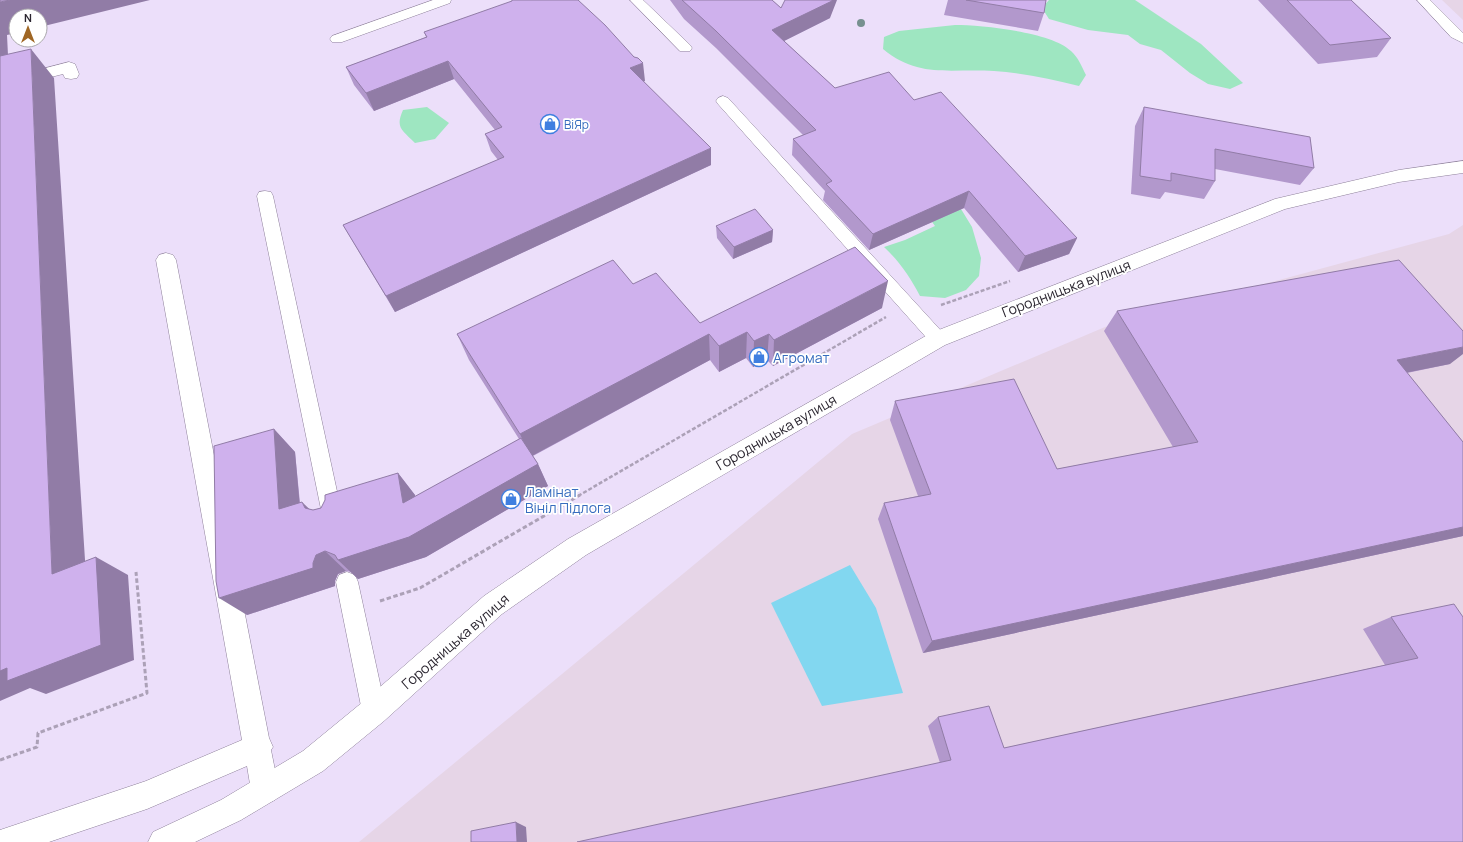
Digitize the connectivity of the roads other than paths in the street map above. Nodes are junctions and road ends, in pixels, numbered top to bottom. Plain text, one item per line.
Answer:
1 (445, 0) edge
2 (636, 0) edge
3 (1423, 0) edge
4 (337, 39) dead end
5 (1463, 40) edge
6 (685, 48) dead end
7 (71, 74) dead end
8 (8, 85) edge
9 (723, 101) dead end
10 (1463, 167) edge
11 (264, 196) dead end
12 (166, 260) dead end
13 (938, 339) junction
14 (334, 520) edge
15 (347, 582) edge
16 (374, 711) junction
17 (259, 747) junction
18 (265, 790) junction
19 (6, 842) edge
20 (163, 842) edge

1 - 4 lane
2 - 6 lane
3 - 5 lane
7 - 8 street
9 - 13 lane
10 - 13 street, Городницька вулиця
11 - 14 lane
12 - 17 street
13 - 16 street, Городницька вулиця
15 - 16 lane
16 - 18 street, Городницька вулиця
17 - 18 street
17 - 19 street
18 - 20 street, Городницька вулиця

